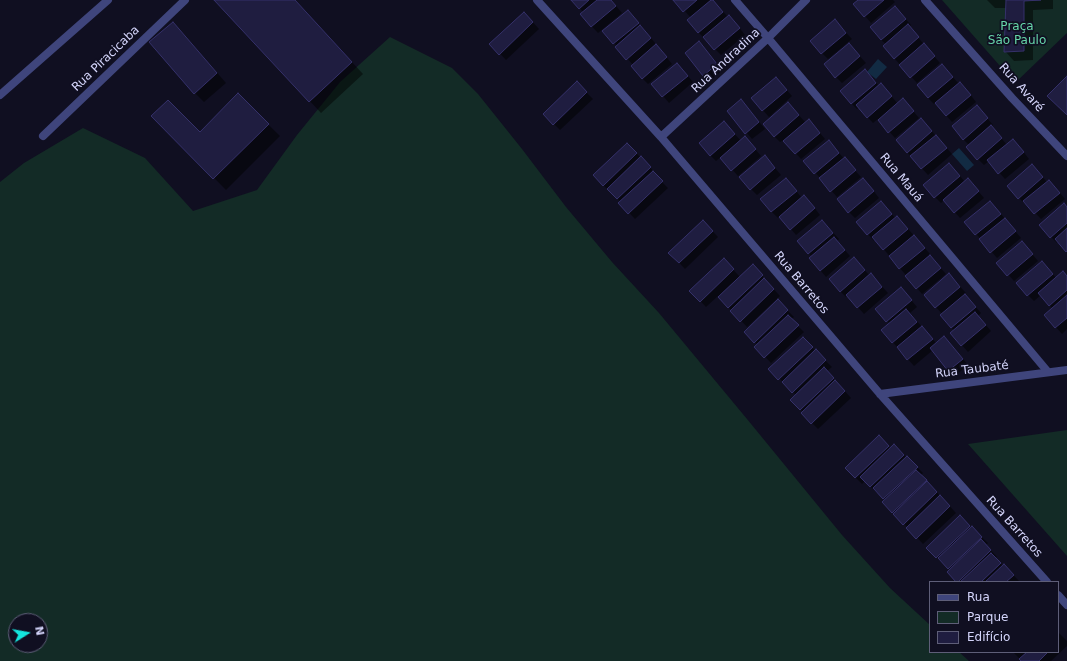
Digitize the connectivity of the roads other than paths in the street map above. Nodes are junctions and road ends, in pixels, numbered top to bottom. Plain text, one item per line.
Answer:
1 (108, 0) edge
2 (185, 0) edge
3 (537, 0) edge
4 (735, 0) edge
5 (806, 0) edge
6 (925, 0) edge
7 (768, 38) junction
8 (0, 95) edge
9 (43, 136) dead end
10 (660, 137) junction
11 (1067, 156) edge
12 (1067, 370) edge
13 (1048, 372) junction
14 (880, 394) junction
15 (1046, 581) edge
16 (1059, 596) edge
17 (1067, 605) edge

1 - 8 street
2 - 9 street, Rua Piracicaba
3 - 10 street, Rua Barretos
4 - 7 street, Rua Mauá
5 - 7 street, Rua Andradina
6 - 11 street, Rua Avaré
7 - 10 street, Rua Andradina
7 - 13 street, Rua Mauá
10 - 14 street, Rua Barretos
12 - 13 street, Rua Taubaté
13 - 14 street, Rua Taubaté
14 - 15 street, Rua Barretos
16 - 17 street

